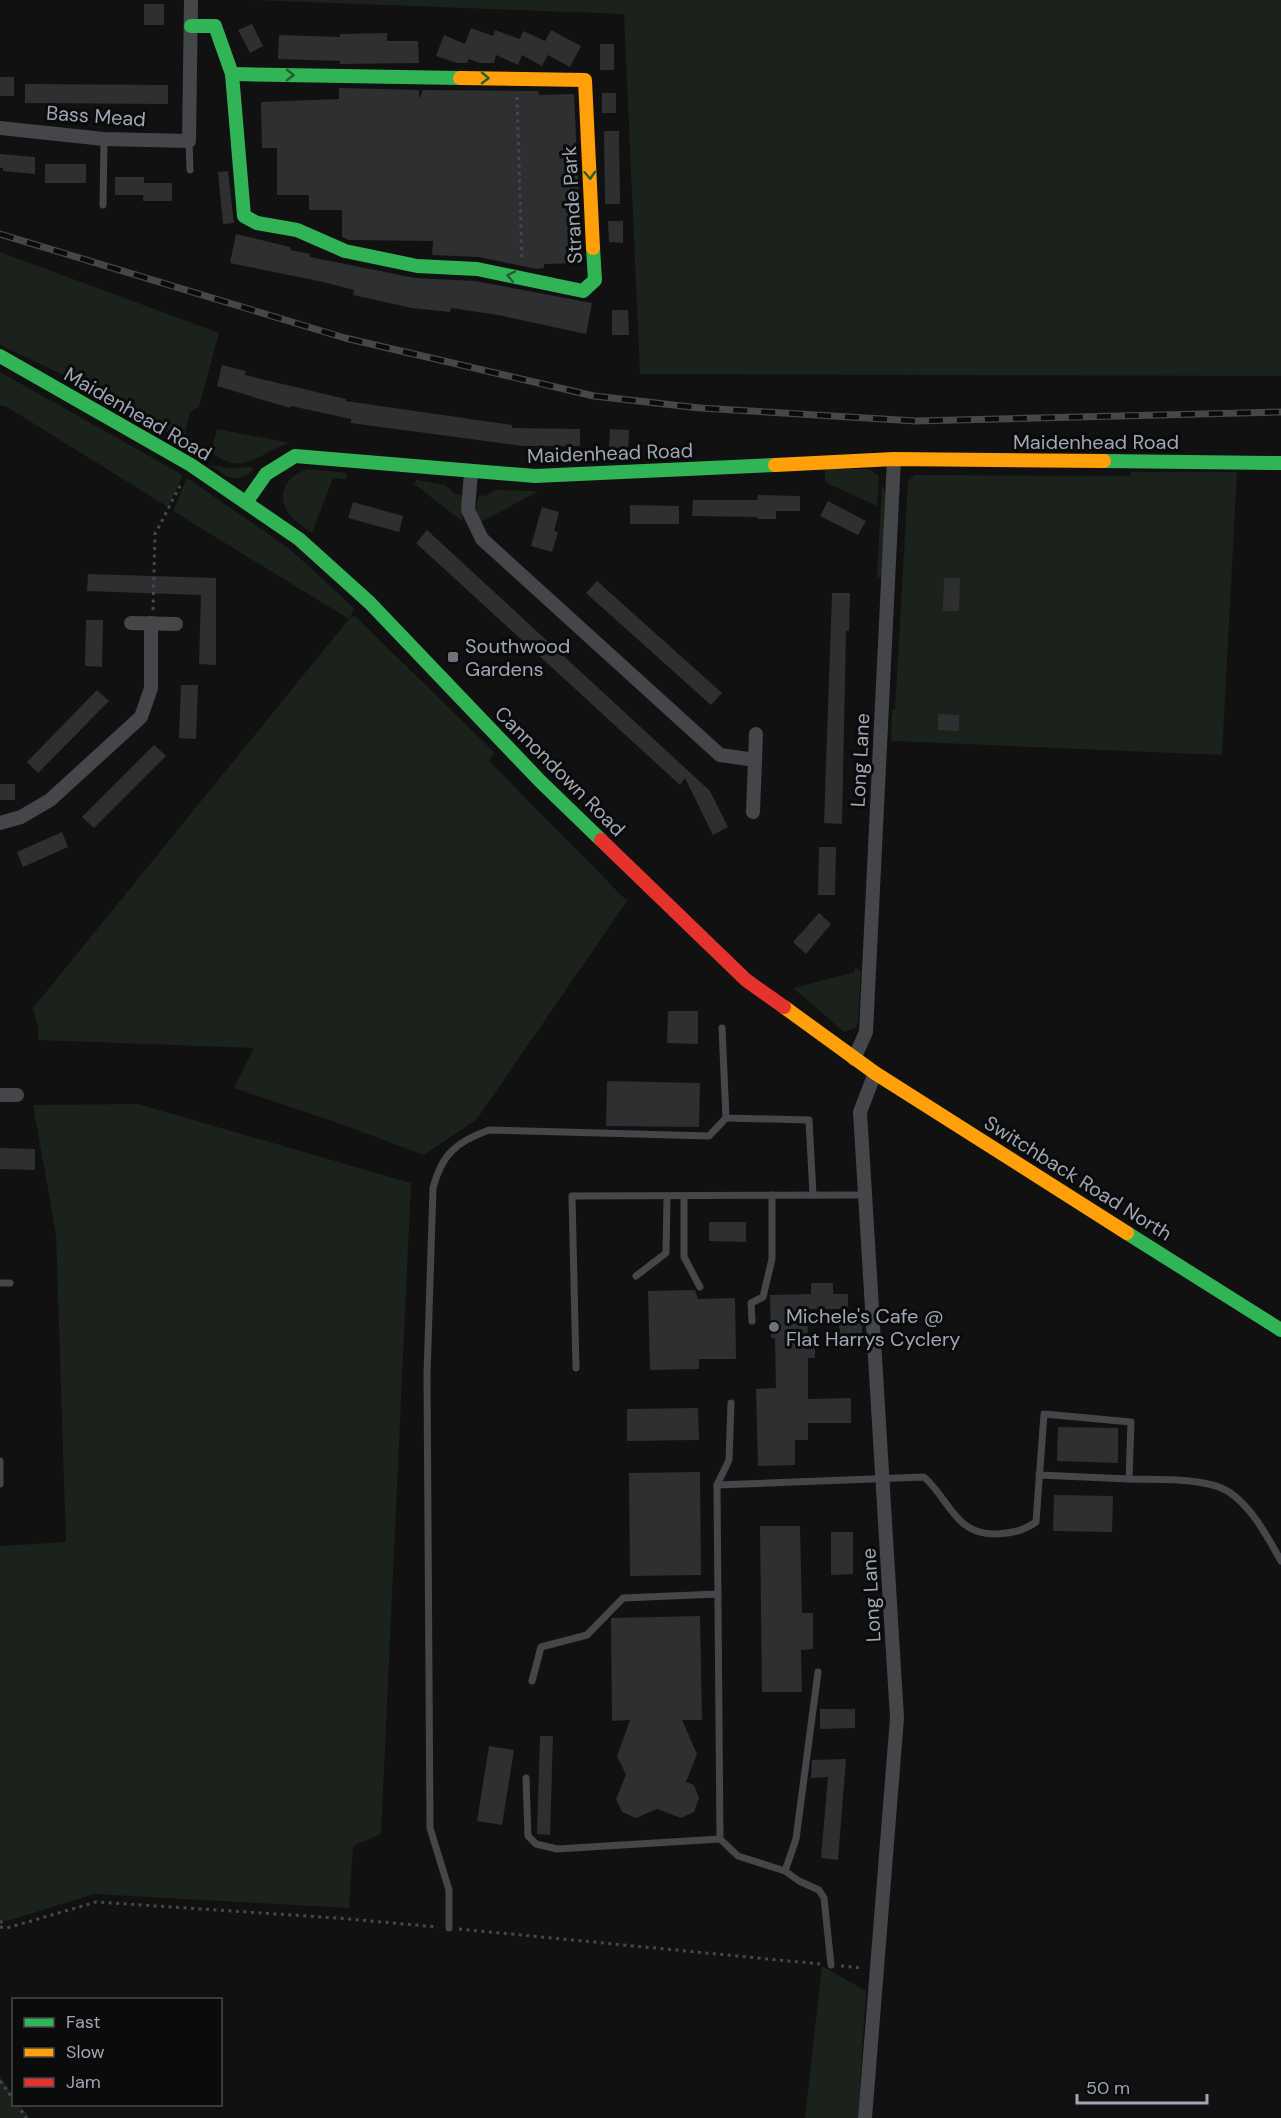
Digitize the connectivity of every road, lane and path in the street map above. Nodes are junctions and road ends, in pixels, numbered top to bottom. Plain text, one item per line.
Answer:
1 (191, 0) edge
2 (191, 26) junction
3 (232, 74) junction
4 (516, 79) junction
5 (0, 128) edge
6 (104, 139) junction
7 (189, 141) junction
8 (190, 170) dead end
9 (103, 205) dead end
10 (523, 279) junction
11 (0, 356) edge
12 (894, 459) junction
13 (1281, 463) edge
14 (191, 465) junction
15 (471, 472) junction
16 (247, 501) junction
17 (131, 623) dead end
18 (151, 623) junction
19 (176, 624) dead end
20 (756, 734) dead end
21 (755, 760) junction
22 (753, 812) dead end
23 (0, 823) edge
24 (722, 1029) dead end
25 (854, 1059) junction
26 (874, 1072) junction
27 (0, 1095) edge
28 (17, 1095) dead end
29 (726, 1118) junction
30 (772, 1195) junction
31 (813, 1195) junction
32 (866, 1195) junction
33 (667, 1196) junction
34 (684, 1196) junction
35 (636, 1276) dead end
36 (0, 1283) edge
37 (10, 1283) dead end
38 (700, 1287) dead end
39 (752, 1321) dead end
40 (1281, 1330) edge
41 (576, 1368) dead end
42 (731, 1403) dead end
43 (0, 1461) edge
44 (1039, 1475) junction
45 (883, 1477) junction
46 (1129, 1479) junction
47 (0, 1484) edge
48 (717, 1485) junction
49 (1281, 1562) edge
50 (718, 1594) junction
51 (818, 1672) dead end
52 (532, 1681) dead end
53 (526, 1778) dead end
54 (720, 1839) junction
55 (785, 1870) junction
56 (0, 1921) edge
57 (7, 1928) dead end
58 (449, 1928) dead end
59 (831, 1965) dead end
60 (0, 2082) edge
61 (12, 2097) edge
62 (865, 2118) edge

1 - 2 street
2 - 3 street, Strande Park
2 - 7 street
3 -> 4 street, Strande Park
10 -> 3 street, Strande Park
4 - 10 path
4 -> 10 street, Strande Park
5 - 6 street, Bass Mead
6 - 7 street, Bass Mead
6 - 9 lane
7 - 8 lane
11 - 14 street, Maidenhead Road
12 - 13 street, Maidenhead Road
12 - 15 street, Maidenhead Road
12 - 25 street, Long Lane
14 - 16 street, Maidenhead Road
14 - 18 path
15 - 16 street, Maidenhead Road
15 - 21 street
16 - 25 street, Cannondown Road
17 - 18 street
18 - 19 street
18 - 23 street
20 - 21 street
21 - 22 street
24 - 29 lane
25 - 26 street, Switchback Road North
26 - 32 street, Long Lane
26 - 40 street, Switchback Road North
27 - 28 street
29 - 31 lane
29 - 58 lane
30 - 31 lane
30 - 34 lane
30 - 39 lane
31 - 32 lane
32 - 45 street, Long Lane
33 - 34 lane
33 - 35 lane
33 - 41 lane
34 - 38 lane
36 - 37 lane
42 - 48 lane
43 - 47 lane
44 - 45 lane
44 - 46 lane
44 - 46 lane
45 - 48 lane
45 - 62 street, Long Lane
46 - 49 lane
48 - 50 lane
50 - 52 lane
50 - 54 lane
51 - 55 lane
53 - 54 lane
54 - 55 lane
55 - 59 lane
56 - 57 path
60 - 61 path

